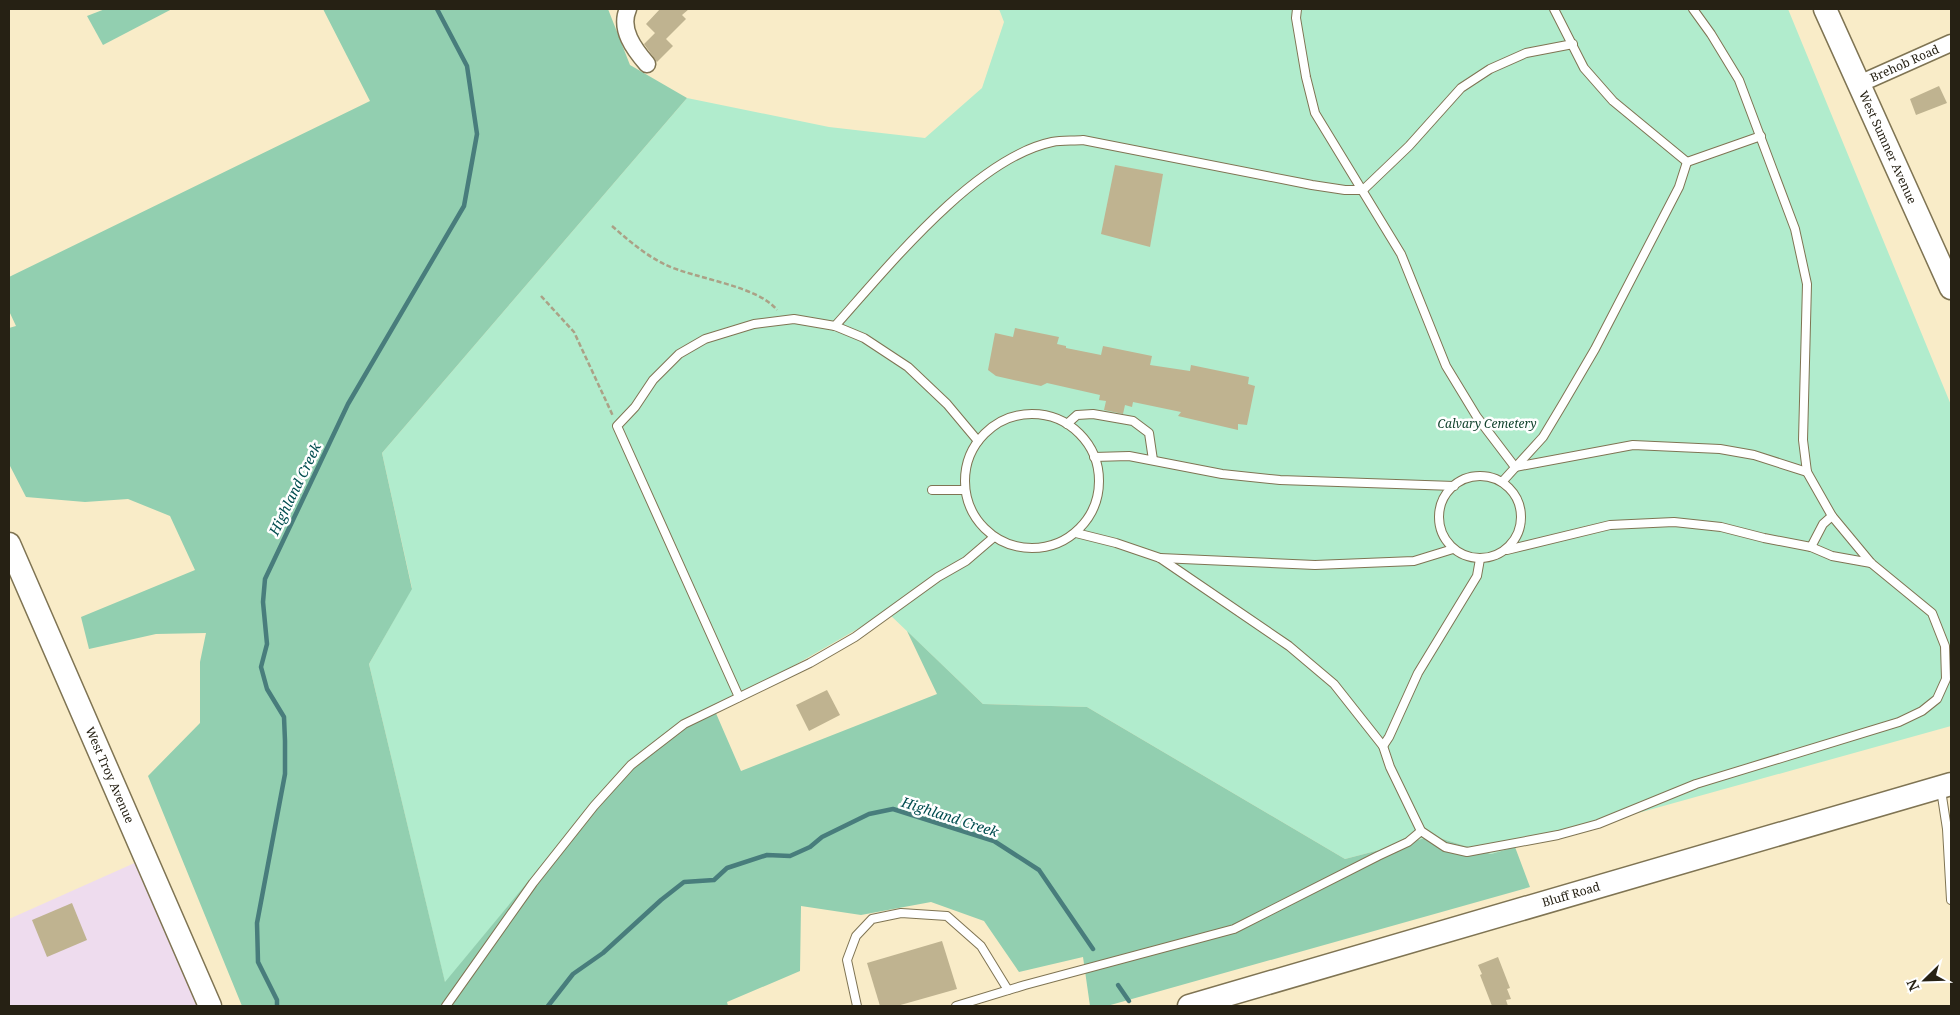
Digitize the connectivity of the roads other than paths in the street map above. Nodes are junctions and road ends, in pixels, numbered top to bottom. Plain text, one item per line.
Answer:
1 (628, 9) edge
2 (1297, 9) edge
3 (1554, 9) edge
4 (1693, 9) edge
5 (1825, 9) edge
6 (1951, 43) edge
7 (1573, 44) junction
8 (647, 64) dead end
9 (1859, 84) junction
10 (1761, 136) junction
11 (1687, 162) junction
12 (1363, 190) junction
13 (1951, 288) edge
14 (835, 326) junction
15 (1066, 424) junction
16 (978, 441) junction
17 (1094, 457) junction
18 (1153, 460) junction
19 (1515, 467) junction
20 (1807, 472) junction
21 (1502, 482) junction
22 (1454, 486) junction
23 (932, 490) dead end
24 (965, 490) junction
25 (1832, 516) junction
26 (1076, 533) junction
27 (994, 537) junction
28 (9, 544) edge
29 (1811, 547) junction
30 (1453, 549) junction
31 (1506, 550) junction
32 (1160, 558) junction
33 (1480, 559) junction
34 (1871, 563) junction
35 (740, 697) junction
36 (1383, 746) junction
37 (1946, 786) edge
38 (1421, 831) junction
39 (1951, 900) edge
40 (1008, 990) junction
41 (210, 1006) edge
42 (446, 1006) edge
43 (857, 1006) edge
44 (956, 1006) edge
45 (1189, 1006) edge

1 - 8 street
2 - 12 lane
3 - 7 lane
4 - 10 lane
5 - 9 main road, West Sumner Avenue
6 - 9 street, Brehob Road
7 - 11 lane
7 - 12 lane
9 - 13 main road, West Sumner Avenue
10 - 11 lane
10 - 20 lane
11 - 19 lane
12 - 14 lane
12 - 19 lane
14 - 16 lane
14 - 35 lane
15 - 16 lane
15 - 17 lane
15 - 18 lane
16 - 24 lane
17 - 18 lane
17 - 26 lane
18 - 22 lane
19 - 20 lane
19 - 21 lane
20 - 25 lane
21 - 22 lane
21 - 31 lane
22 - 30 lane
23 - 24 lane
24 - 27 lane
25 - 29 lane
25 - 34 lane
26 - 27 lane
26 - 32 lane
27 - 35 lane
28 - 41 main road, West Troy Avenue
29 - 31 lane
29 - 34 lane
30 - 32 lane
30 - 33 lane
31 - 33 lane
32 - 36 lane
33 - 36 lane
34 - 38 lane
35 - 42 lane
36 - 38 lane
37 - 39 lane
37 - 45 main road, Bluff Road
38 - 40 lane
40 - 43 lane
40 - 44 lane

